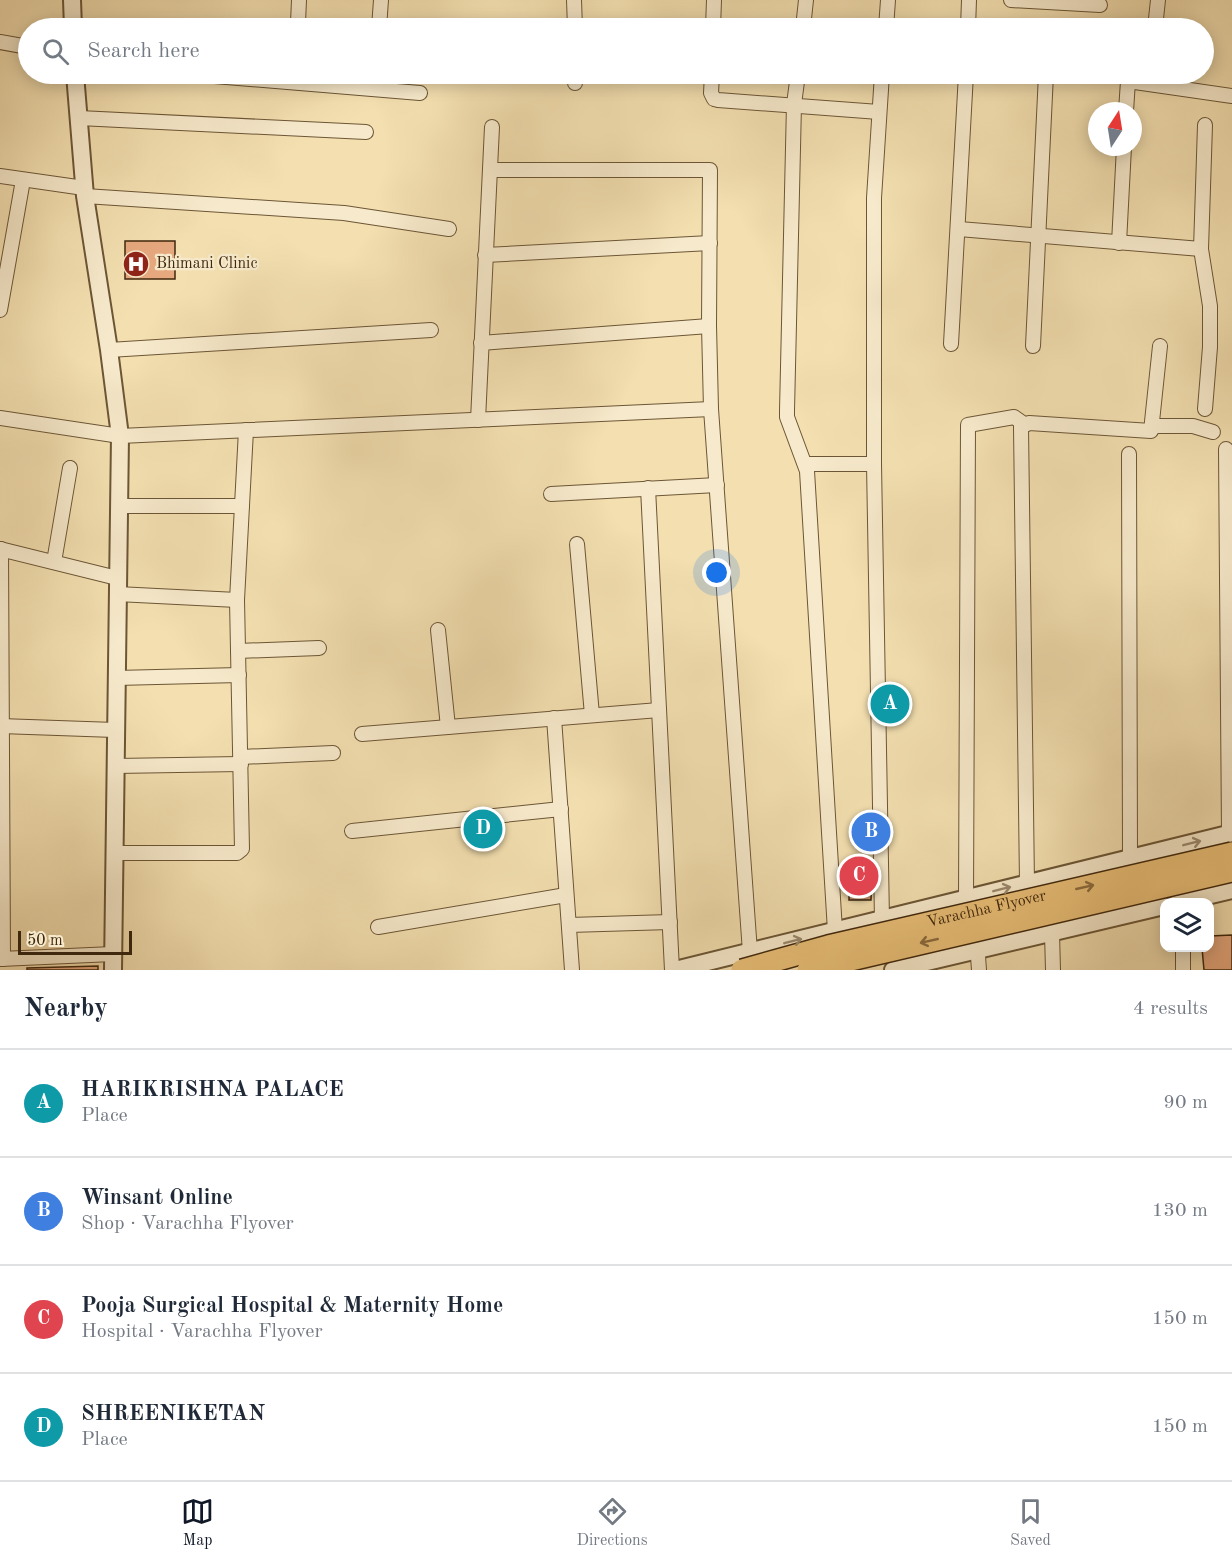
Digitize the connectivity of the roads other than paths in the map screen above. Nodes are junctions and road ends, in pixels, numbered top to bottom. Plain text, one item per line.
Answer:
1 (72, 0) edge
2 (299, 0) edge
3 (381, 0) edge
4 (574, 0) edge
5 (714, 0) edge
6 (806, 0) edge
7 (888, 0) edge
8 (969, 0) edge
9 (1011, 0) edge
10 (1158, 0) edge
11 (1100, 5) dead end
12 (73, 18) edge
13 (298, 18) edge
14 (380, 18) edge
15 (575, 18) edge
16 (713, 18) edge
17 (804, 18) edge
18 (887, 18) edge
19 (968, 18) edge
20 (1156, 18) edge
21 (0, 42) edge
22 (18, 45) edge
23 (76, 84) edge
24 (311, 84) edge
25 (711, 84) edge
26 (797, 84) edge
27 (881, 84) edge
28 (966, 84) edge
29 (1046, 84) edge
30 (1128, 84) edge
31 (1174, 84) edge
32 (420, 93) dead end
33 (1232, 96) edge
34 (1127, 102) edge
35 (794, 104) junction
36 (879, 112) junction
37 (79, 118) junction
38 (1206, 125) dead end
39 (492, 127) dead end
40 (366, 132) dead end
41 (1124, 156) edge
42 (489, 171) junction
43 (0, 176) edge
44 (22, 180) junction
45 (85, 192) junction
46 (449, 229) dead end
47 (959, 229) junction
48 (1040, 237) junction
49 (710, 243) junction
50 (1119, 243) junction
51 (1201, 249) junction
52 (485, 255) junction
53 (0, 310) edge
54 (709, 326) junction
55 (431, 330) dead end
56 (482, 343) junction
57 (951, 344) dead end
58 (1033, 346) dead end
59 (1160, 346) dead end
60 (109, 350) junction
61 (1205, 409) dead end
62 (711, 410) junction
63 (0, 418) edge
64 (478, 420) junction
65 (1024, 424) junction
66 (1153, 426) junction
67 (246, 430) junction
68 (1213, 432) dead end
69 (120, 436) junction
70 (1226, 449) dead end
71 (1129, 454) dead end
72 (806, 464) junction
73 (874, 464) junction
74 (70, 468) dead end
75 (717, 485) junction
76 (648, 488) junction
77 (551, 494) dead end
78 (120, 506) junction
79 (242, 506) junction
80 (577, 544) dead end
81 (1, 549) edge
82 (54, 562) junction
83 (117, 586) junction
84 (237, 600) junction
85 (438, 630) dead end
86 (319, 648) dead end
87 (238, 651) junction
88 (239, 675) junction
89 (116, 678) junction
90 (659, 710) junction
91 (592, 715) junction
92 (554, 718) junction
93 (1, 726) edge
94 (448, 727) junction
95 (115, 730) junction
96 (363, 734) dead end
97 (333, 753) dead end
98 (241, 761) junction
99 (115, 766) junction
100 (561, 809) junction
101 (352, 831) dead end
102 (1231, 840) edge
103 (114, 853) junction
104 (1130, 858) junction
105 (1232, 871) edge
106 (1026, 883) junction
107 (1232, 890) edge
108 (567, 895) junction
109 (966, 898) junction
110 (1199, 898) edge
111 (1160, 907) edge
112 (882, 920) junction
113 (670, 922) junction
114 (569, 925) junction
115 (378, 927) dead end
116 (835, 931) junction
117 (1052, 933) junction
118 (979, 951) junction
119 (1183, 952) edge
120 (2, 959) edge
121 (746, 961) edge
122 (113, 962) edge
123 (572, 970) edge
124 (673, 970) edge
125 (808, 970) edge
126 (892, 970) edge
127 (979, 970) edge
128 (1053, 970) edge
129 (1183, 970) edge

1 - 12 street
2 - 13 street
3 - 14 street
4 - 15 street
5 - 16 street
6 - 17 street
7 - 18 street
8 - 19 street
9 - 11 street
10 - 20 street
21 - 22 street
23 - 37 street
24 - 32 street
25 - 35 street
26 - 35 street
27 - 36 street
28 - 47 street
29 - 48 street
30 - 34 street
31 - 33 street
35 - 36 street
35 - 72 street
36 - 73 street
37 - 40 street
37 - 45 street
38 - 51 street
39 - 42 street
41 - 50 street
42 - 49 street
42 - 52 street
43 - 44 street
44 - 45 street
44 - 53 street
45 - 46 street
45 - 60 street
47 - 48 street
47 - 57 street
48 - 50 street
48 - 58 street
49 - 52 street
49 - 54 street
50 - 51 street
51 - 61 street
52 - 56 street
54 - 56 street
54 - 62 street
55 - 60 street
56 - 64 street
59 - 66 street
60 - 69 street
62 - 64 street
62 - 75 street
63 - 69 street
64 - 67 street
65 - 66 street
65 - 106 street
65 - 109 street
66 - 68 street
67 - 69 street
67 - 79 street
69 - 78 street
70 - 102 street
71 - 104 street
72 - 73 street
72 - 116 street
73 - 112 street
74 - 82 street
75 - 76 street
75 - 121 street
76 - 77 street
76 - 90 street
78 - 79 street
78 - 83 street
79 - 84 street
80 - 91 street
81 - 82 street
81 - 93 street
82 - 83 street
83 - 84 street
83 - 89 street
84 - 87 street
85 - 94 street
86 - 87 street
87 - 88 street
88 - 89 street
88 - 98 street
89 - 95 street
90 - 91 street
90 - 113 street
91 - 92 street
92 - 94 street
92 - 100 street
93 - 95 street
93 - 120 street
94 - 96 street
95 - 99 street
97 - 98 street
98 - 99 street
98 - 103 street
99 - 103 street
100 - 101 street
100 - 108 street
104 -> 102 street
121 -> 102 main road, Varachha Flyover, bridge
103 - 122 street
104 - 106 street
105 -> 125 main road, Varachha Flyover, bridge
109 -> 106 street
107 - 110 street
108 - 114 street
108 - 115 street
109 - 112 street
109 - 118 street
111 - 117 street
112 - 116 street
113 - 114 street
113 - 124 street
114 - 123 street
121 -> 116 street
117 - 118 street
117 - 128 street
118 - 126 street
118 - 127 street
119 - 129 street
120 - 122 street
121 - 124 street

